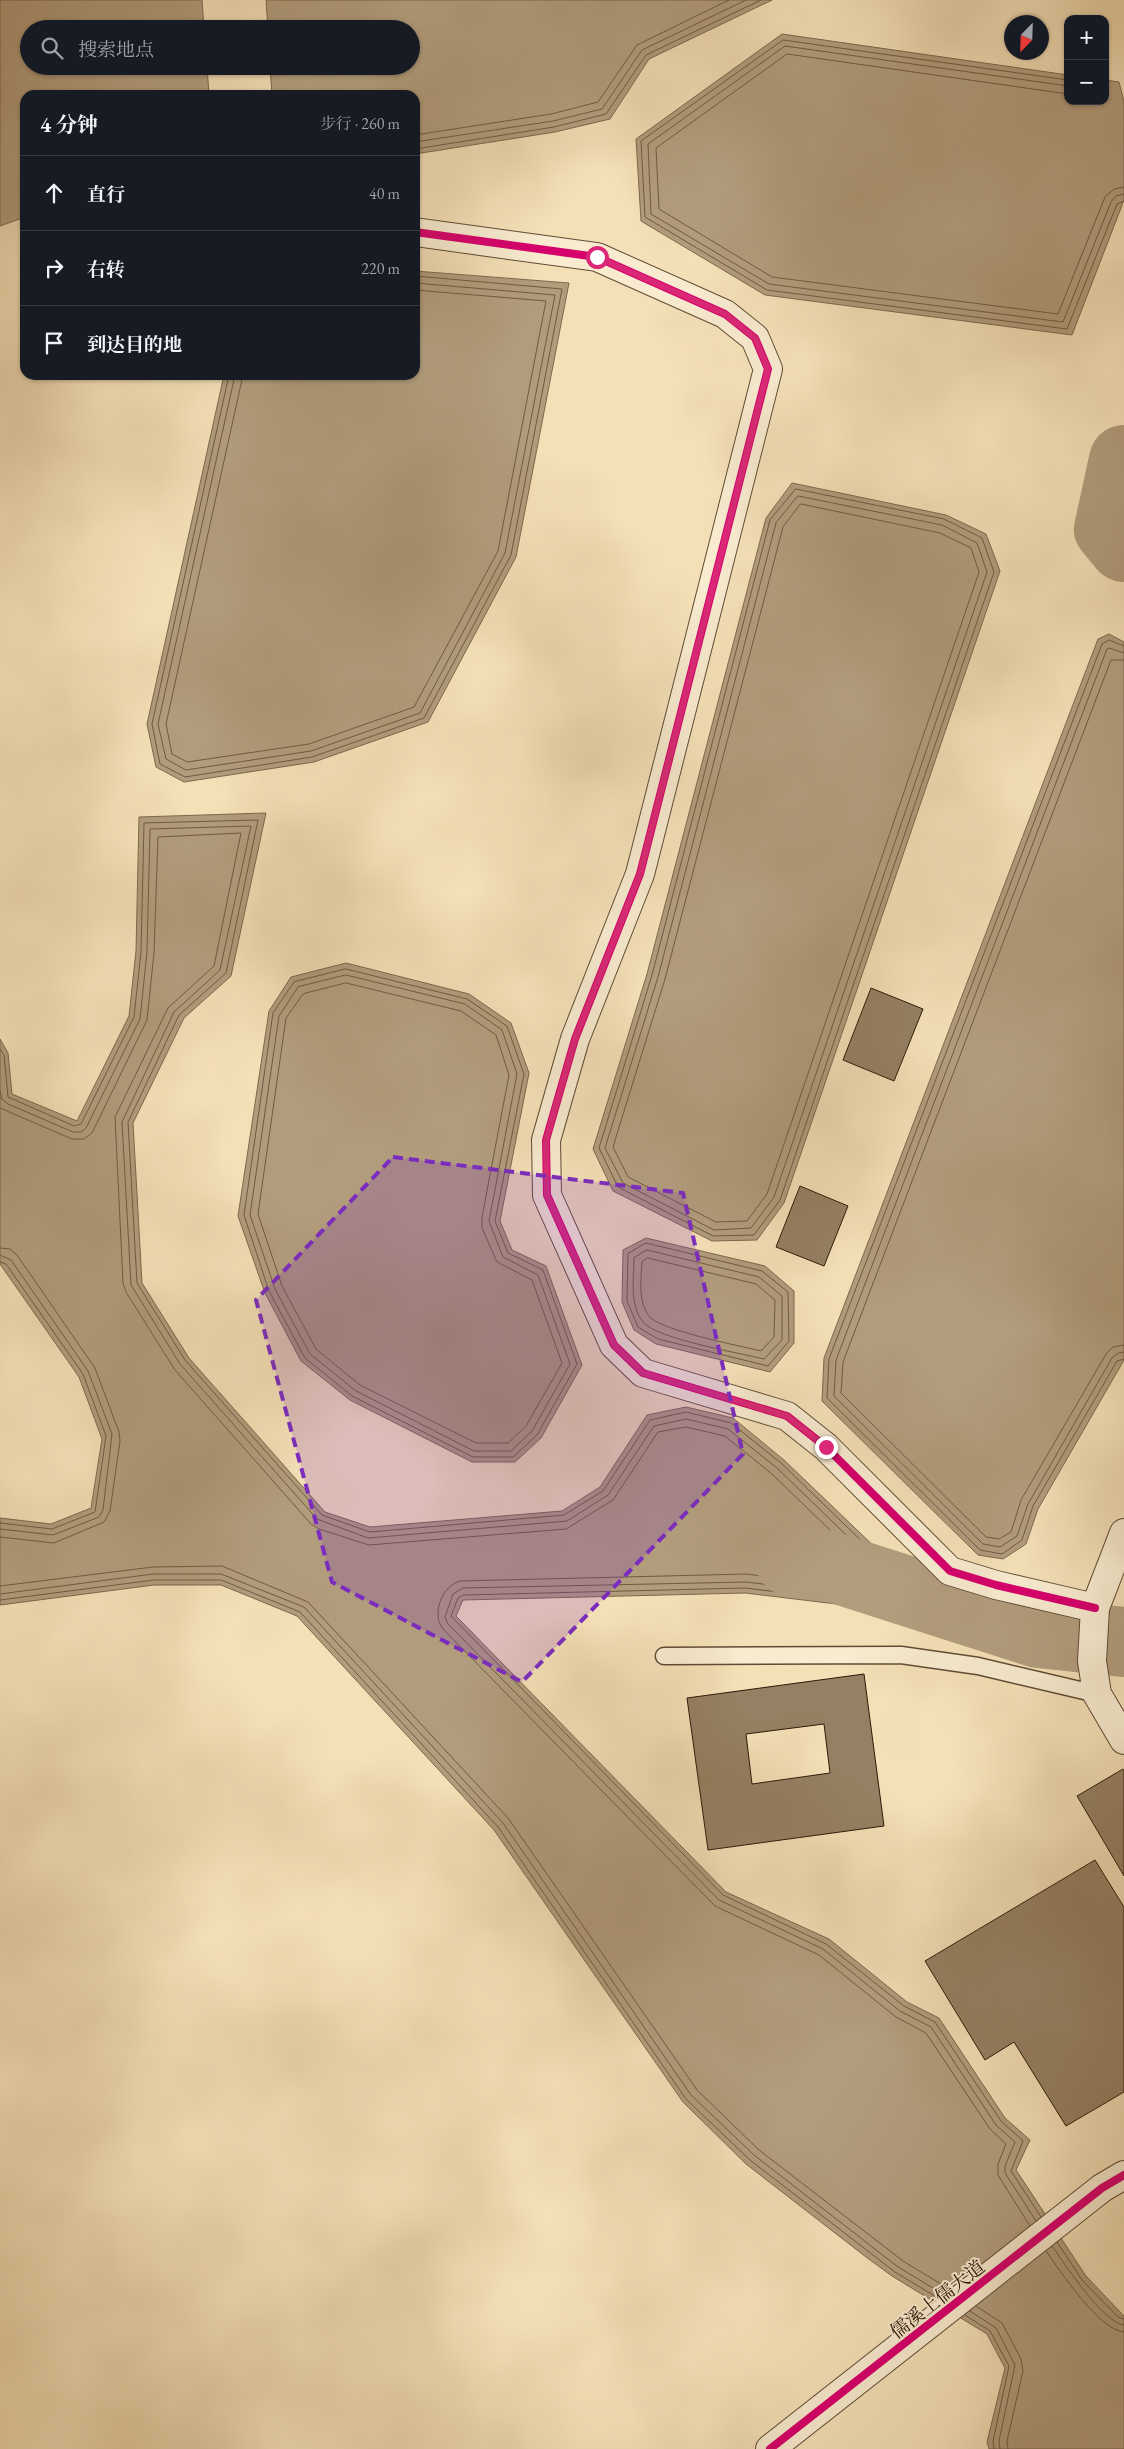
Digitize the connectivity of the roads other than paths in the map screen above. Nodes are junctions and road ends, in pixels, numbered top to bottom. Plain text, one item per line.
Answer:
1 (420, 233) edge
2 (1124, 1533) edge
3 (1094, 1618) junction
4 (664, 1656) dead end
5 (1097, 1694) junction
6 (1124, 1740) edge
7 (1113, 2182) edge
8 (770, 2449) edge

1 - 3 street
2 - 3 street
3 - 5 street
4 - 5 lane
5 - 6 street
7 - 8 street, 儒溪上儒大道

